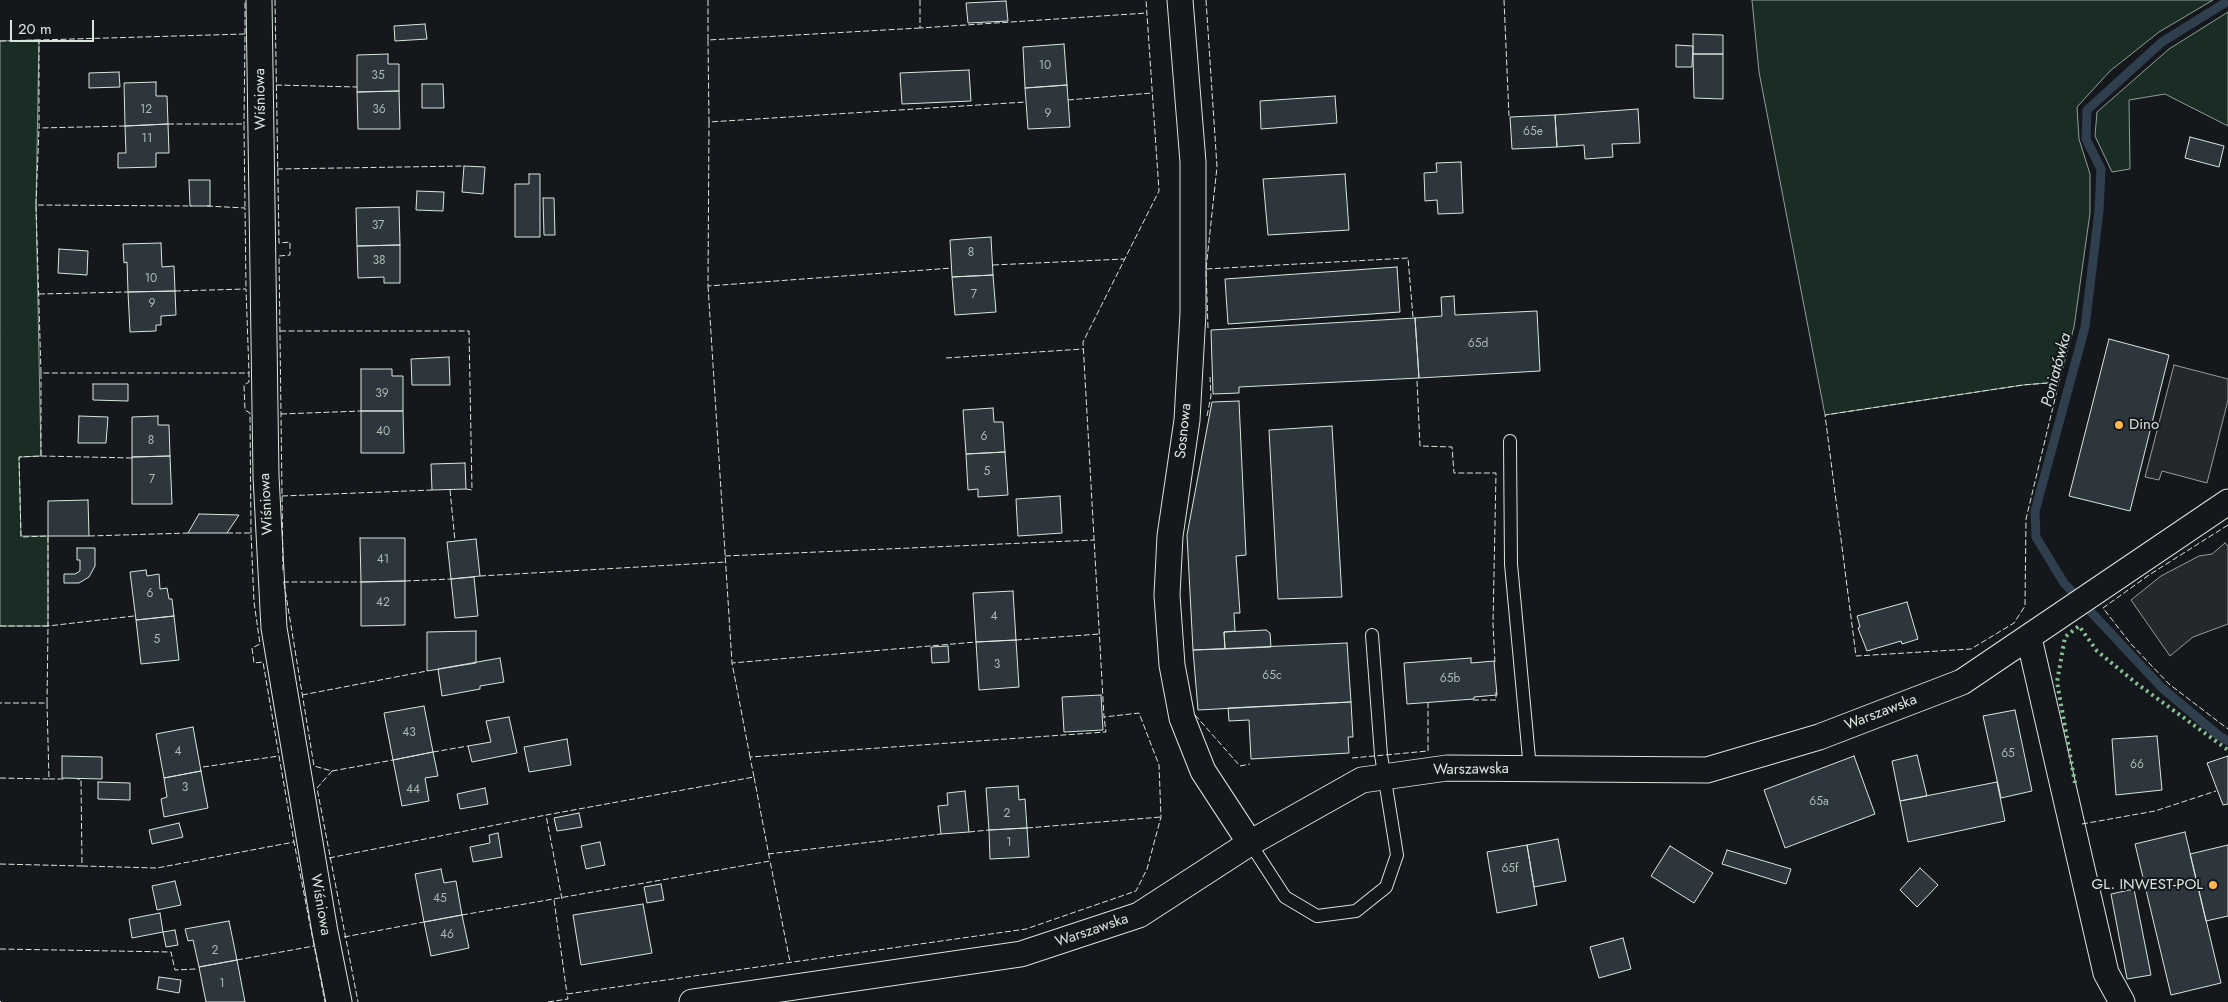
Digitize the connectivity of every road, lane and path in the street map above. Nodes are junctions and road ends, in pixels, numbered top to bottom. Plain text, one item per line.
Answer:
1 (259, 0) edge
2 (1180, 0) edge
3 (1510, 441) dead end
4 (2228, 502) edge
5 (1372, 635) dead end
6 (2029, 638) junction
7 (1530, 769) junction
8 (1384, 777) junction
9 (1250, 843) junction
10 (339, 1002) edge
11 (692, 1002) edge
12 (2122, 1002) edge

1 - 10 street, Wiśniowa
2 - 9 street, Sosnowa
3 - 7 lane
4 - 6 street, Warszawska
5 - 8 lane
6 - 7 street, Warszawska
6 - 12 street
7 - 8 street, Warszawska
8 - 9 street, Warszawska
8 - 9 lane
9 - 11 street, Warszawska

